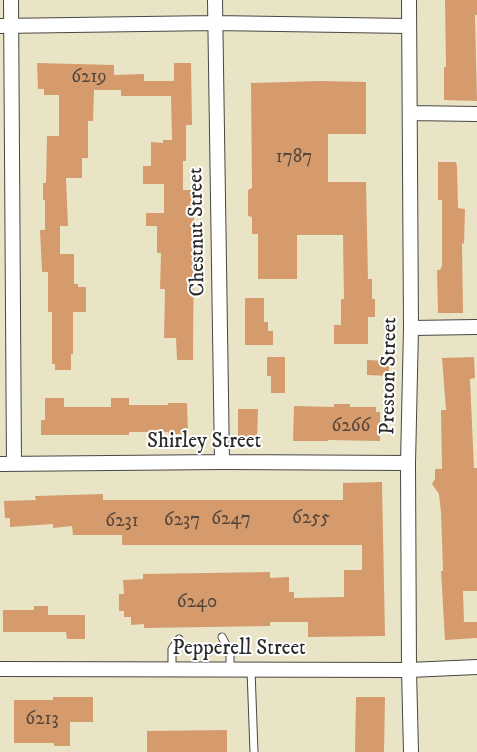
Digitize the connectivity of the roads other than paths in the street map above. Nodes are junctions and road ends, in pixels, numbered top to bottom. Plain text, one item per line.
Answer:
1 (11, 0) edge
2 (215, 0) edge
3 (409, 0) edge
4 (215, 23) junction
5 (6, 26) edge
6 (408, 26) junction
7 (410, 113) junction
8 (477, 114) edge
9 (477, 327) edge
10 (411, 328) junction
11 (222, 462) junction
12 (408, 463) junction
13 (7, 464) edge
14 (222, 637) dead end
15 (179, 639) dead end
16 (477, 667) edge
17 (0, 669) edge
18 (172, 670) junction
19 (230, 670) junction
20 (251, 670) junction
21 (409, 670) junction
22 (254, 752) edge
23 (412, 752) edge

1 - 5 street
2 - 4 street, Chestnut Street
3 - 6 street, Preston Street
4 - 5 street
4 - 6 street
4 - 11 street, Chestnut Street
5 - 13 street
6 - 7 street, Preston Street
7 - 8 street
7 - 10 street, Preston Street
9 - 10 street
10 - 12 street, Preston Street
11 - 12 street, Shirley Street
11 - 13 street, Shirley Street
12 - 21 street, Preston Street
14 - 19 lane
15 - 18 lane
16 - 21 street, Pepperell Street
17 - 18 street, Pepperell Street
18 - 19 street, Pepperell Street
19 - 20 street, Pepperell Street
20 - 21 street, Pepperell Street
20 - 22 lane
21 - 23 street, Preston Street

